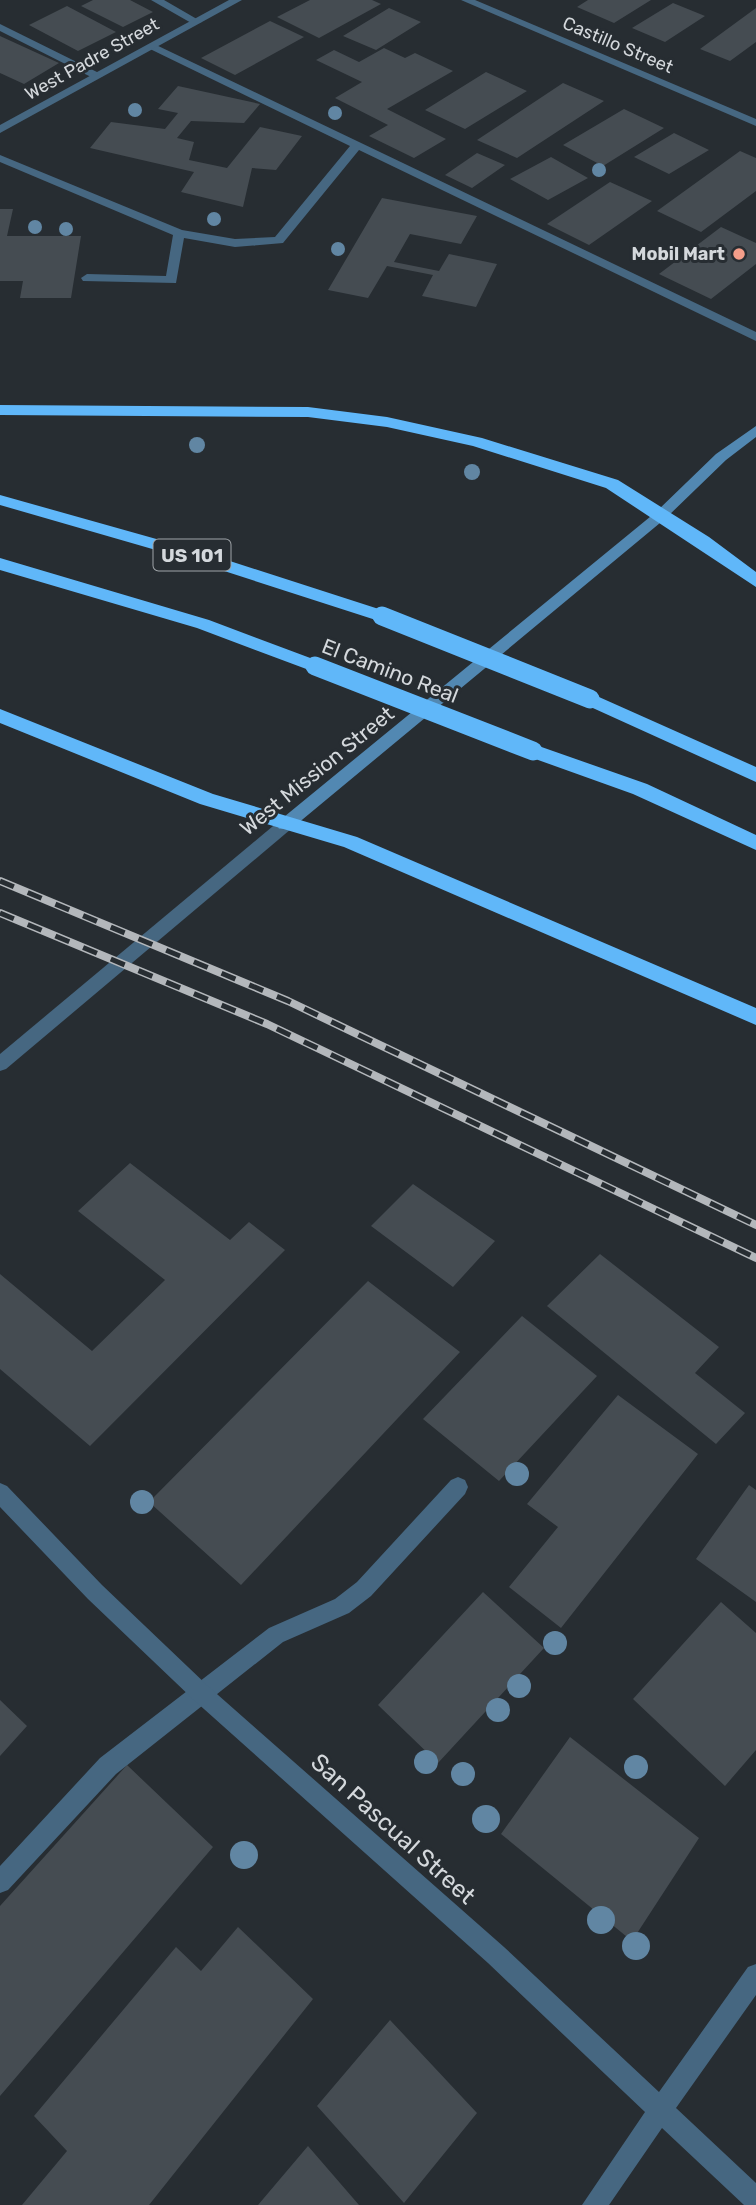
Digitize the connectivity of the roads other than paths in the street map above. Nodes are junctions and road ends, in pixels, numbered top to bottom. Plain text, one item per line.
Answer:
1 (156, 0) edge
2 (237, 0) edge
3 (466, 0) edge
4 (197, 22) junction
5 (0, 27) edge
6 (152, 46) junction
7 (97, 76) junction
8 (756, 123) edge
9 (0, 130) edge
10 (357, 145) junction
11 (0, 158) edge
12 (179, 233) junction
13 (88, 278) dead end
14 (756, 337) edge
15 (0, 410) edge
16 (756, 430) edge
17 (0, 500) edge
18 (661, 515) junction
19 (0, 564) edge
20 (756, 581) edge
21 (0, 716) edge
22 (756, 775) edge
23 (285, 825) junction
24 (756, 843) edge
25 (756, 1017) edge
26 (0, 1064) edge
27 (458, 1487) dead end
28 (0, 1493) edge
29 (202, 1694) junction
30 (0, 1882) edge
31 (756, 1975) edge
32 (659, 2110) junction
33 (756, 2200) edge
34 (594, 2205) edge

1 - 4 street
2 - 4 street, West Padre Street
3 - 8 street, Castillo Street
4 - 6 street, West Padre Street
5 - 7 street
6 - 7 street, West Padre Street
6 - 10 street
7 - 9 street, West Padre Street
10 - 12 street
10 - 14 street
11 - 12 street
12 - 13 street
15 - 18 highway
16 - 18 main road, West Mission Street
17 - 22 highway, US 101, bridge
18 - 20 highway
18 - 23 main road, West Mission Street
19 - 24 highway, El Camino Real, bridge
21 - 23 highway
23 - 25 highway
23 - 26 street, West Mission Street
27 - 29 street
28 - 29 street, San Pascual Street
29 - 30 street
29 - 32 street, San Pascual Street
31 - 32 street
32 - 33 street, San Pascual Street
32 - 34 street

